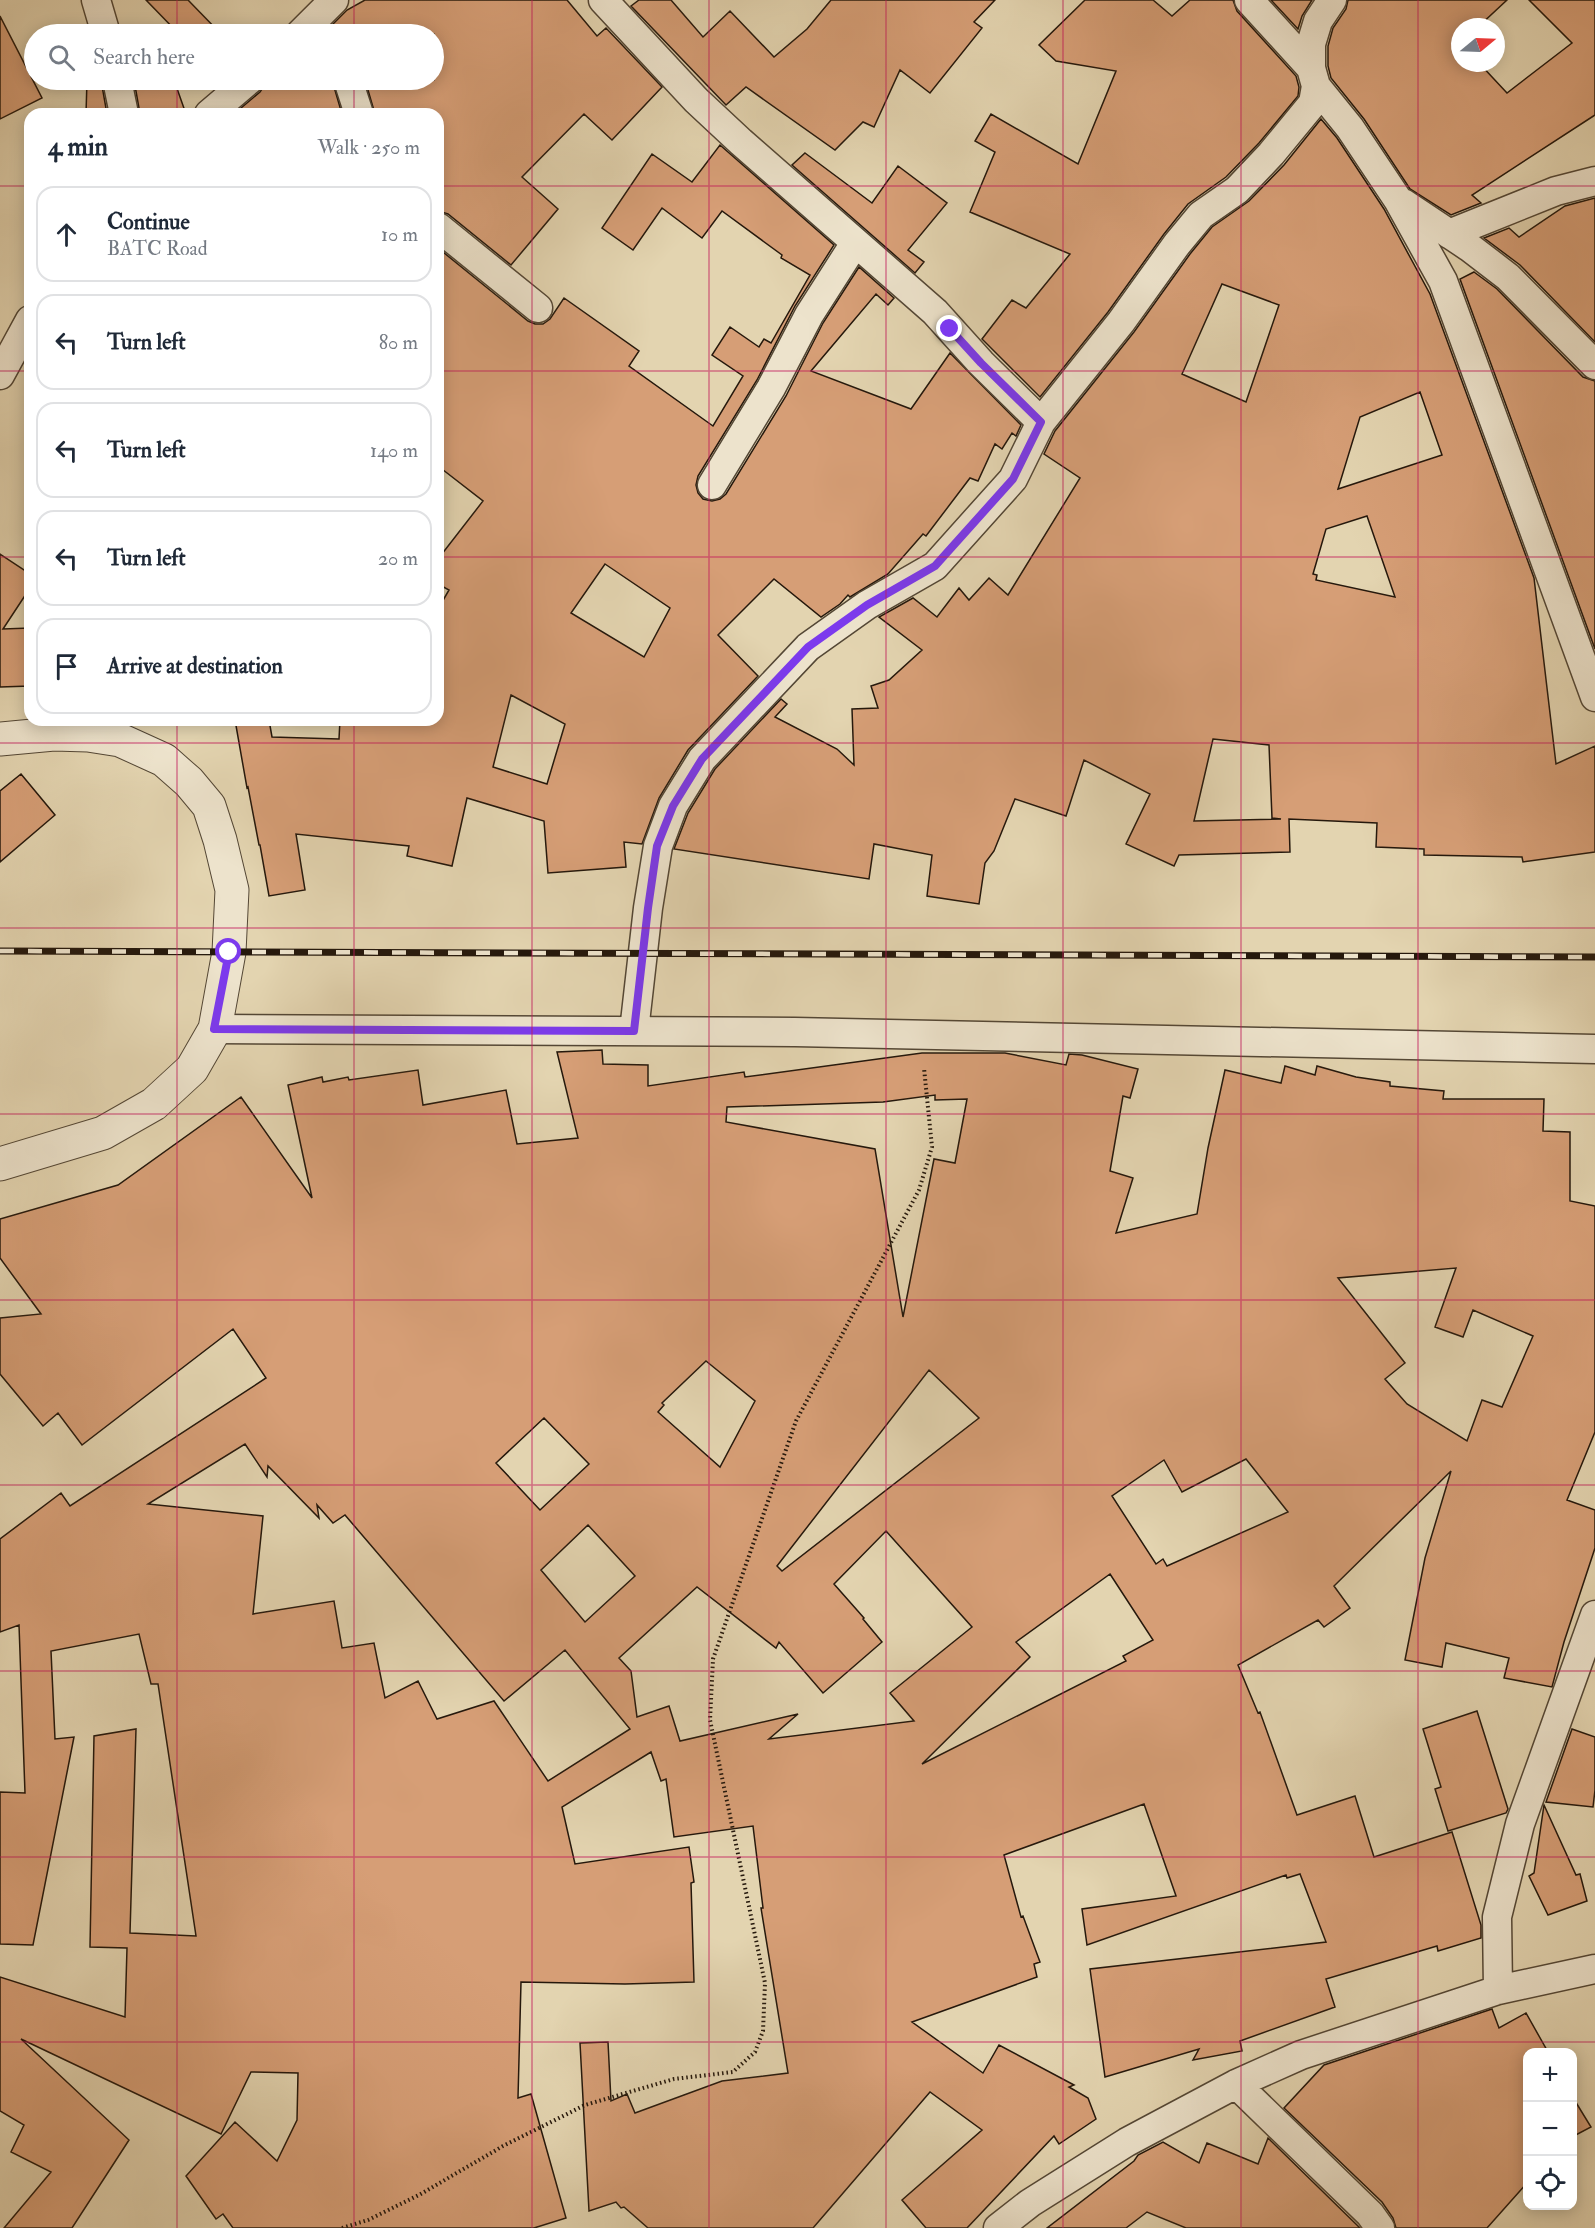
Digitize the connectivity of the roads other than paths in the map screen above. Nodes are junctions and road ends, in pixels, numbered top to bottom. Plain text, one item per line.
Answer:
1 (96, 0) edge
2 (603, 0) edge
3 (1249, 0) edge
4 (1332, 0) edge
5 (103, 24) edge
6 (1313, 77) junction
7 (119, 90) edge
8 (237, 90) edge
9 (351, 90) edge
10 (123, 108) edge
11 (216, 108) edge
12 (357, 108) edge
13 (1595, 181) edge
14 (1398, 200) junction
15 (444, 232) edge
16 (1449, 234) junction
17 (855, 243) junction
18 (538, 308) dead end
19 (24, 331) edge
20 (1595, 366) edge
21 (0, 375) edge
22 (1041, 422) junction
23 (712, 485) dead end
24 (1595, 697) edge
25 (0, 739) edge
26 (214, 1029) junction
27 (634, 1031) junction
28 (1595, 1049) edge
29 (0, 1164) edge
30 (1595, 1615) edge
31 (1595, 1969) edge
32 (1497, 1990) junction
33 (1236, 2084) junction
34 (998, 2228) edge
35 (1380, 2228) edge

1 - 5 street
2 - 17 street
3 - 6 street
4 - 6 street
6 - 14 street
6 - 22 street
7 - 10 street
8 - 11 street
9 - 12 street
13 - 16 street
14 - 16 street
14 - 24 street
15 - 18 street
16 - 20 street
17 - 22 street
17 - 23 street
19 - 21 street
22 - 27 street
25 - 26 street
26 - 27 street
26 - 29 street
27 - 28 street
30 - 32 street
31 - 32 street
32 - 33 street
33 - 34 street
33 - 35 street

